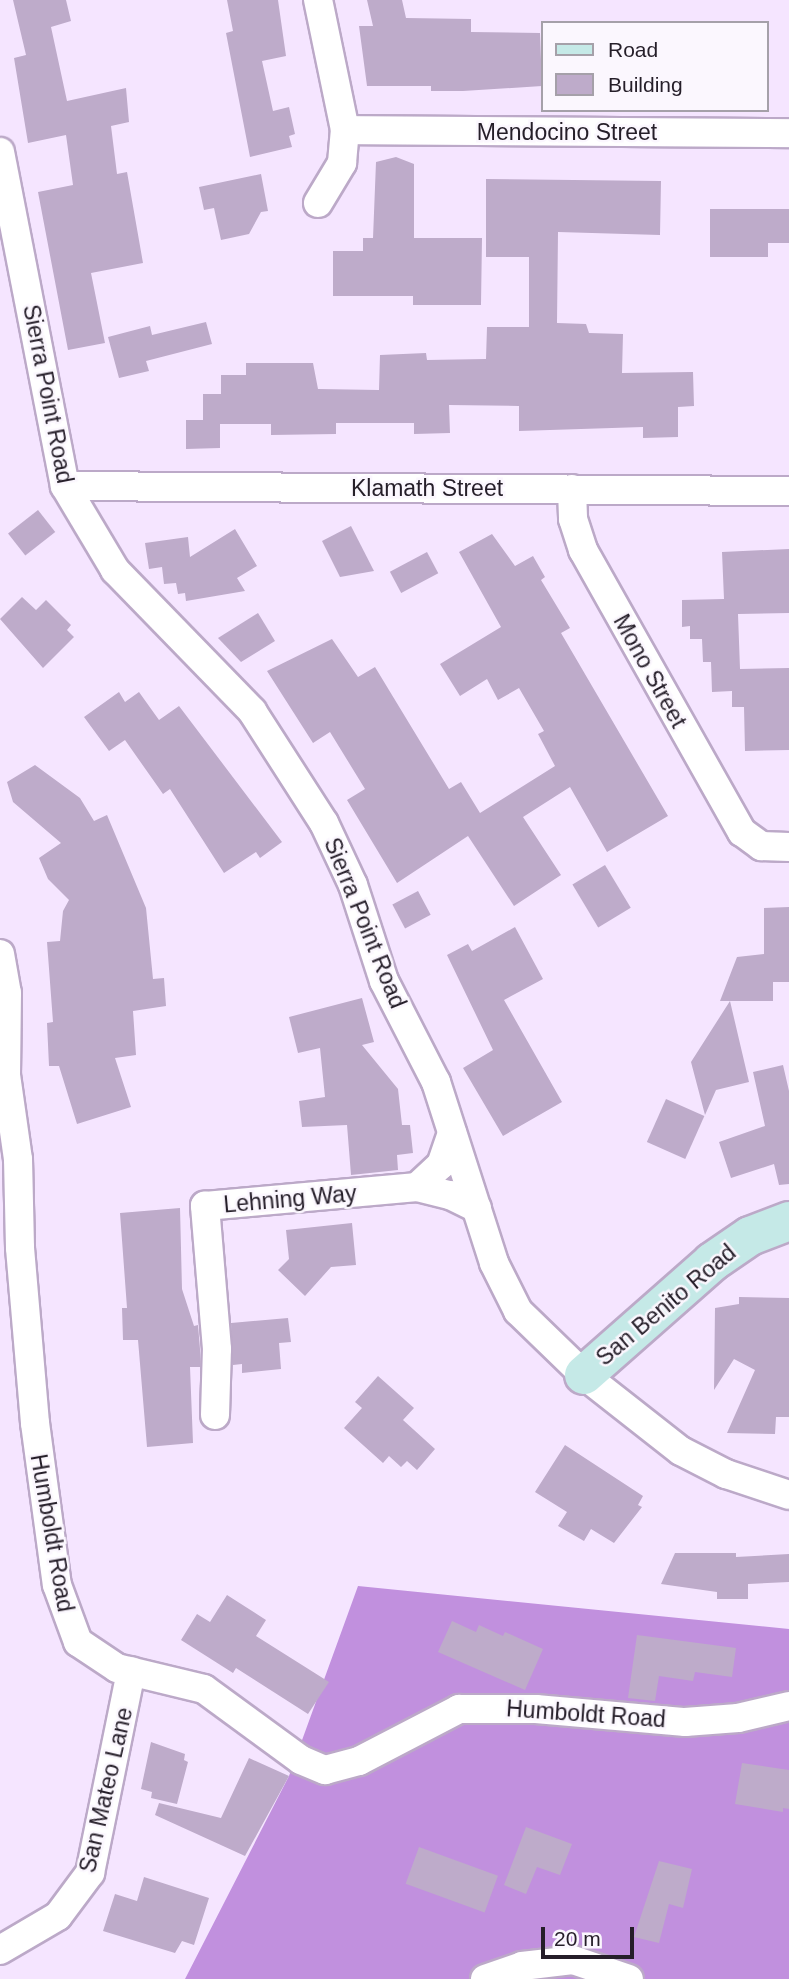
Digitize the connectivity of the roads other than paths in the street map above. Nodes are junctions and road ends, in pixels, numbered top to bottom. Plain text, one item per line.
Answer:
1 (318, 0) edge
2 (345, 130) junction
3 (789, 133) edge
4 (0, 152) edge
5 (318, 202) dead end
6 (65, 486) junction
7 (572, 489) junction
8 (789, 491) edge
9 (789, 847) edge
10 (0, 954) edge
11 (452, 1133) junction
12 (416, 1187) junction
13 (477, 1208) junction
14 (10, 1215) edge
15 (789, 1221) edge
16 (584, 1375) junction
17 (215, 1415) dead end
18 (789, 1494) edge
19 (131, 1671) junction
20 (789, 1706) edge
21 (0, 1950) edge
22 (485, 1979) edge
23 (628, 1979) edge

1 - 2 street
2 - 3 street, Mendocino Street
2 - 5 street
4 - 6 street, Sierra Point Road
6 - 7 street, Klamath Street
6 - 11 street, Sierra Point Road
7 - 8 street, Klamath Street
7 - 9 street, Mono Street
10 - 14 street, Humboldt Road
11 - 12 street
11 - 13 street, Sierra Point Road
12 - 13 street, Lehning Way
12 - 17 street, Lehning Way
13 - 16 street, Sierra Point Road
14 - 19 street, Humboldt Road
15 - 16 street, San Benito Road
16 - 18 street, Sierra Point Road
19 - 20 street, Humboldt Road
19 - 21 street, San Mateo Lane
22 - 23 street

